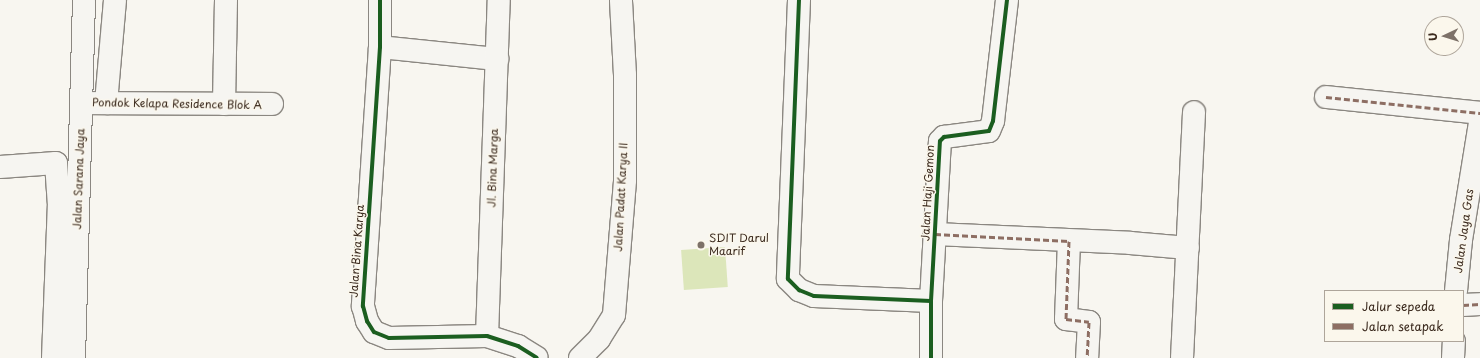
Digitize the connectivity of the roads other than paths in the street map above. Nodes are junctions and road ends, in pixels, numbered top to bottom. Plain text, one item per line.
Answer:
1 (84, 0) edge
2 (116, 0) edge
3 (226, 0) edge
4 (380, 0) edge
5 (499, 0) edge
6 (621, 0) edge
7 (800, 0) edge
8 (1007, 0) edge
9 (380, 47) junction
10 (496, 59) junction
11 (1326, 97) dead end
12 (82, 103) junction
13 (106, 103) junction
14 (224, 104) junction
15 (272, 104) dead end
16 (1194, 112) dead end
17 (1480, 113) edge
18 (1480, 123) edge
19 (0, 167) edge
20 (935, 234) junction
21 (1069, 241) junction
22 (1188, 248) junction
23 (1456, 290) edge
24 (931, 301) junction
25 (1480, 304) edge
26 (1464, 305) edge
27 (487, 336) junction
28 (1454, 342) edge
29 (53, 358) edge
30 (74, 358) edge
31 (537, 358) edge
32 (580, 358) edge
33 (931, 358) edge
34 (1087, 358) edge
35 (1182, 358) edge
36 (1453, 358) edge

1 - 12 street, Jalan Sarana Jaya
2 - 13 street
3 - 14 street
4 - 9 street, Jalan Bina Karya
5 - 10 street, Jl. Bina Marga
6 - 32 street, Jalan Padat Karya II
7 - 24 street
8 - 20 street, Jalan Haji Gemon
9 - 10 street
9 - 27 street, Jalan Bina Karya
10 - 27 street, Jl. Bina Marga
11 - 17 street
12 - 13 street, Pondok Kelapa Residence Blok A
12 - 30 street, Jalan Sarana Jaya
13 - 14 street, Pondok Kelapa Residence Blok A
14 - 15 street, Pondok Kelapa Residence Blok A
16 - 22 street
18 - 23 street, Jalan Jaya Gas
19 - 29 street
20 - 21 street
20 - 24 street, Jalan Haji Gemon
21 - 22 street
21 - 34 street
22 - 35 street
24 - 33 street, Jalan Haji Gemon
25 - 26 street
27 - 31 street, Jalan Bina Karya
28 - 36 street

